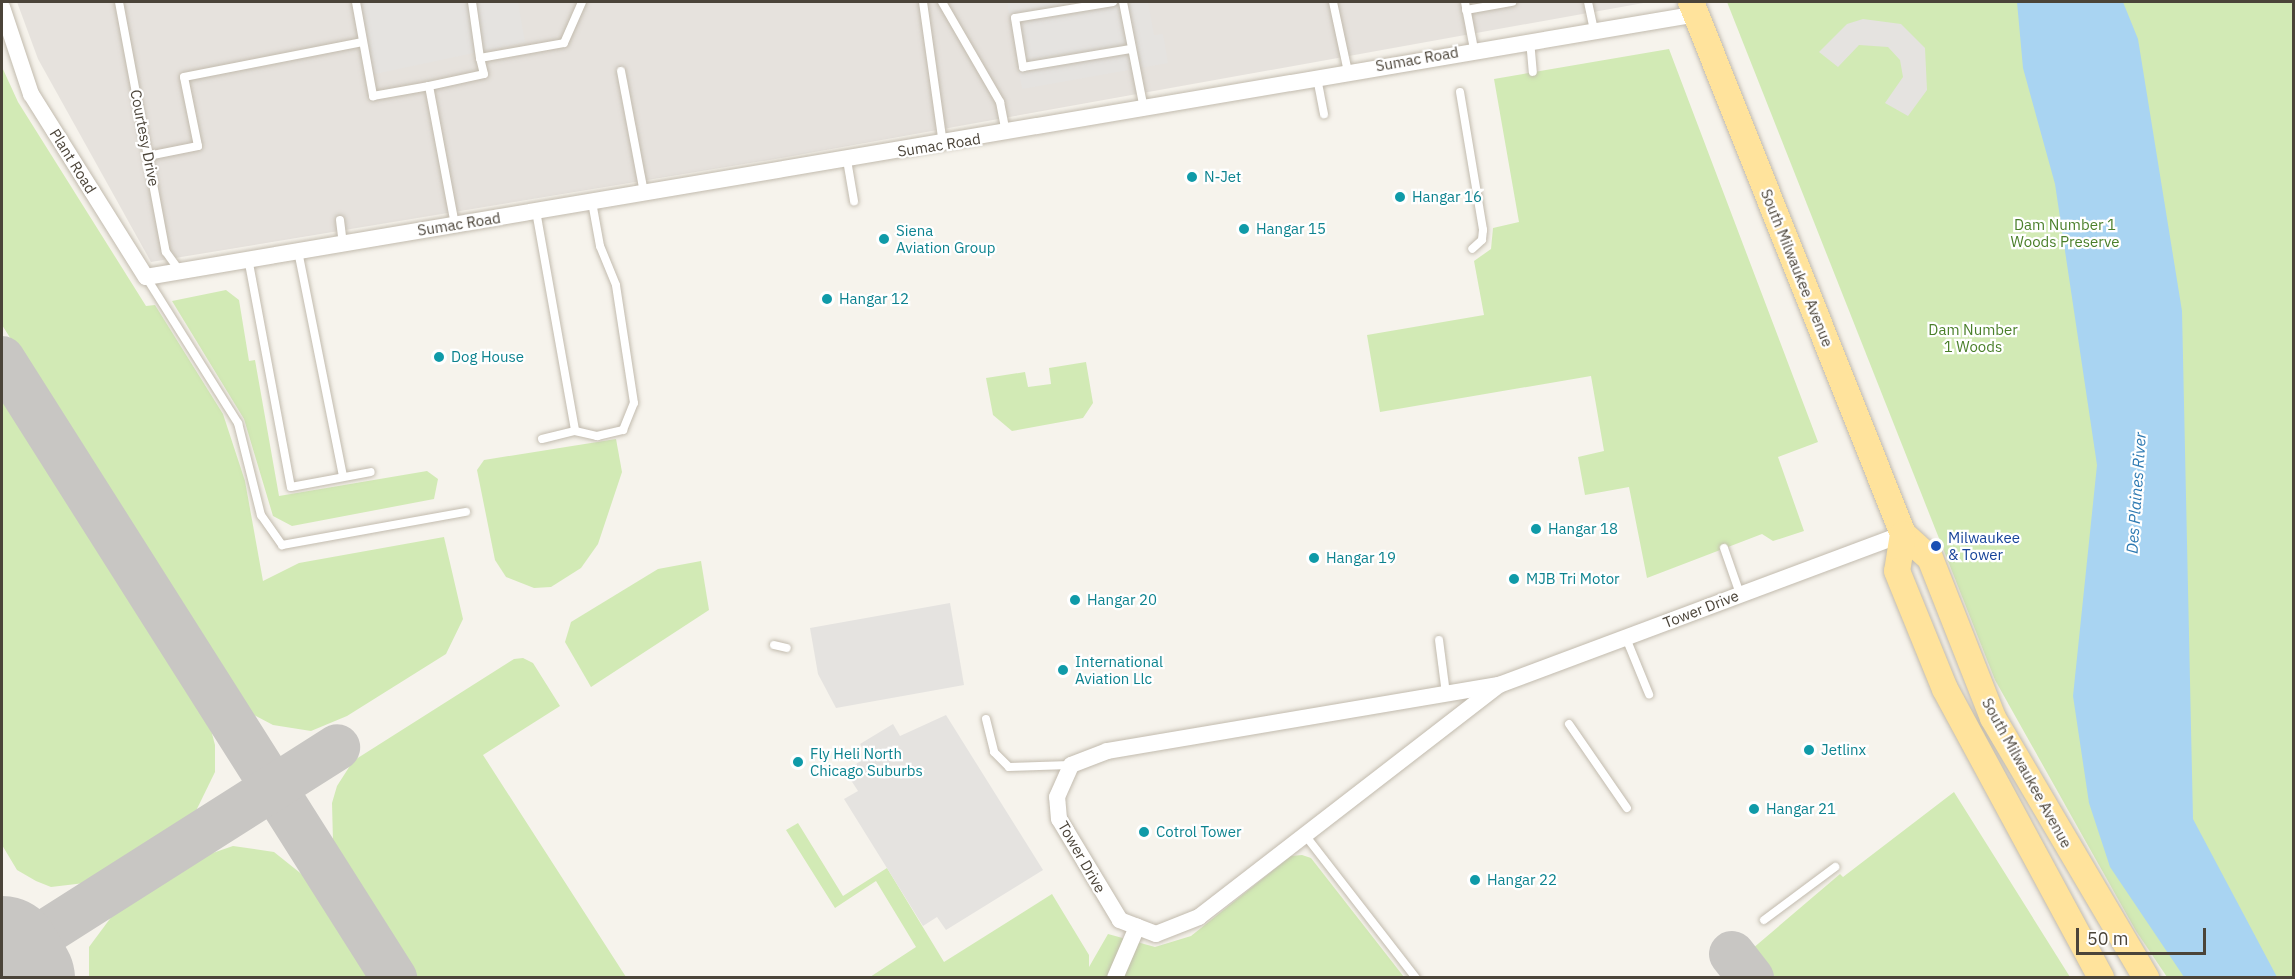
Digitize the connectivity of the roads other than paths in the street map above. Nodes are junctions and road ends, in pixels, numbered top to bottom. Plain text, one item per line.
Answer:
1 (119, 2) edge
2 (356, 2) edge
3 (472, 2) edge
4 (582, 2) edge
5 (923, 2) edge
6 (942, 2) edge
7 (1113, 2) edge
8 (1123, 2) edge
9 (1333, 2) edge
10 (1512, 2) edge
11 (1588, 2) edge
12 (1466, 6) edge
13 (2, 7) edge
14 (1694, 8) edge
15 (1594, 30) junction
16 (1530, 40) junction
17 (363, 42) junction
18 (1131, 49) junction
19 (1474, 49) junction
20 (480, 58) junction
21 (621, 71) dead end
22 (1347, 72) junction
23 (1533, 72) dead end
24 (1317, 78) junction
25 (429, 86) junction
26 (1461, 92) dead end
27 (1144, 110) junction
28 (1324, 114) dead end
29 (1006, 134) junction
30 (943, 145) junction
31 (148, 156) junction
32 (847, 160) junction
33 (644, 194) junction
34 (854, 201) dead end
35 (592, 202) junction
36 (537, 211) junction
37 (339, 220) dead end
38 (455, 225) junction
39 (343, 243) junction
40 (1472, 249) dead end
41 (298, 250) junction
42 (248, 258) junction
43 (179, 270) junction
44 (146, 277) junction
45 (575, 431) junction
46 (542, 439) dead end
47 (370, 472) dead end
48 (343, 477) junction
49 (466, 512) dead end
50 (1903, 534) junction
51 (1724, 548) dead end
52 (1740, 594) junction
53 (1626, 638) junction
54 (1439, 640) dead end
55 (774, 645) dead end
56 (788, 648) dead end
57 (1499, 685) junction
58 (1446, 694) junction
59 (1649, 694) dead end
60 (986, 719) dead end
61 (1569, 724) dead end
62 (1071, 765) junction
63 (1627, 808) dead end
64 (1305, 835) junction
65 (1835, 867) dead end
66 (1764, 920) dead end
67 (1137, 927) junction
68 (1115, 978) edge
69 (1416, 978) edge
70 (2101, 978) edge
71 (2146, 978) edge

1 - 31 lane, Courtesy Drive
2 - 17 lane
3 - 20 lane
4 - 20 lane
5 - 30 lane
6 - 29 lane
7 - 18 lane
8 - 18 lane
9 - 22 lane
10 - 12 lane
11 - 15 lane
12 - 19 lane
13 - 44 street, Plant Road
14 - 15 street, Sumac Road
14 - 50 main road, South Milwaukee Avenue
15 - 16 street, Sumac Road
16 - 19 street, Sumac Road
16 - 23 lane
17 - 25 lane
17 - 31 lane
18 - 27 lane
19 - 22 street, Sumac Road
20 - 25 lane
21 - 33 lane
22 - 24 street, Sumac Road
24 - 27 street, Sumac Road
24 - 28 lane
25 - 38 lane
26 - 40 lane
27 - 29 street, Sumac Road
29 - 30 street, Sumac Road
30 - 32 street, Sumac Road
31 - 43 lane, Courtesy Drive
32 - 33 street, Sumac Road
32 - 34 lane
33 - 35 street, Sumac Road
35 - 36 street, Sumac Road
35 - 45 lane
36 - 38 street, Sumac Road
36 - 45 lane
37 - 39 lane
38 - 39 street, Sumac Road
39 - 41 street, Sumac Road
41 - 42 street, Sumac Road
41 - 48 lane
42 - 43 street, Sumac Road
42 - 48 lane
43 - 44 street
44 - 49 lane
45 - 46 lane
47 - 48 lane
50 - 52 street, Tower Drive
50 - 70 main road
50 - 71 main road, South Milwaukee Avenue
51 - 52 lane
52 - 53 street, Tower Drive
53 - 57 street, Tower Drive
53 - 59 lane
54 - 58 lane
55 - 56 lane
57 - 58 street, Tower Drive
57 - 64 street, Tower Drive
58 - 62 street, Tower Drive
60 - 62 lane
61 - 63 lane
62 - 67 street, Tower Drive
64 - 67 street, Tower Drive
64 - 69 lane
65 - 66 lane
67 - 68 street

